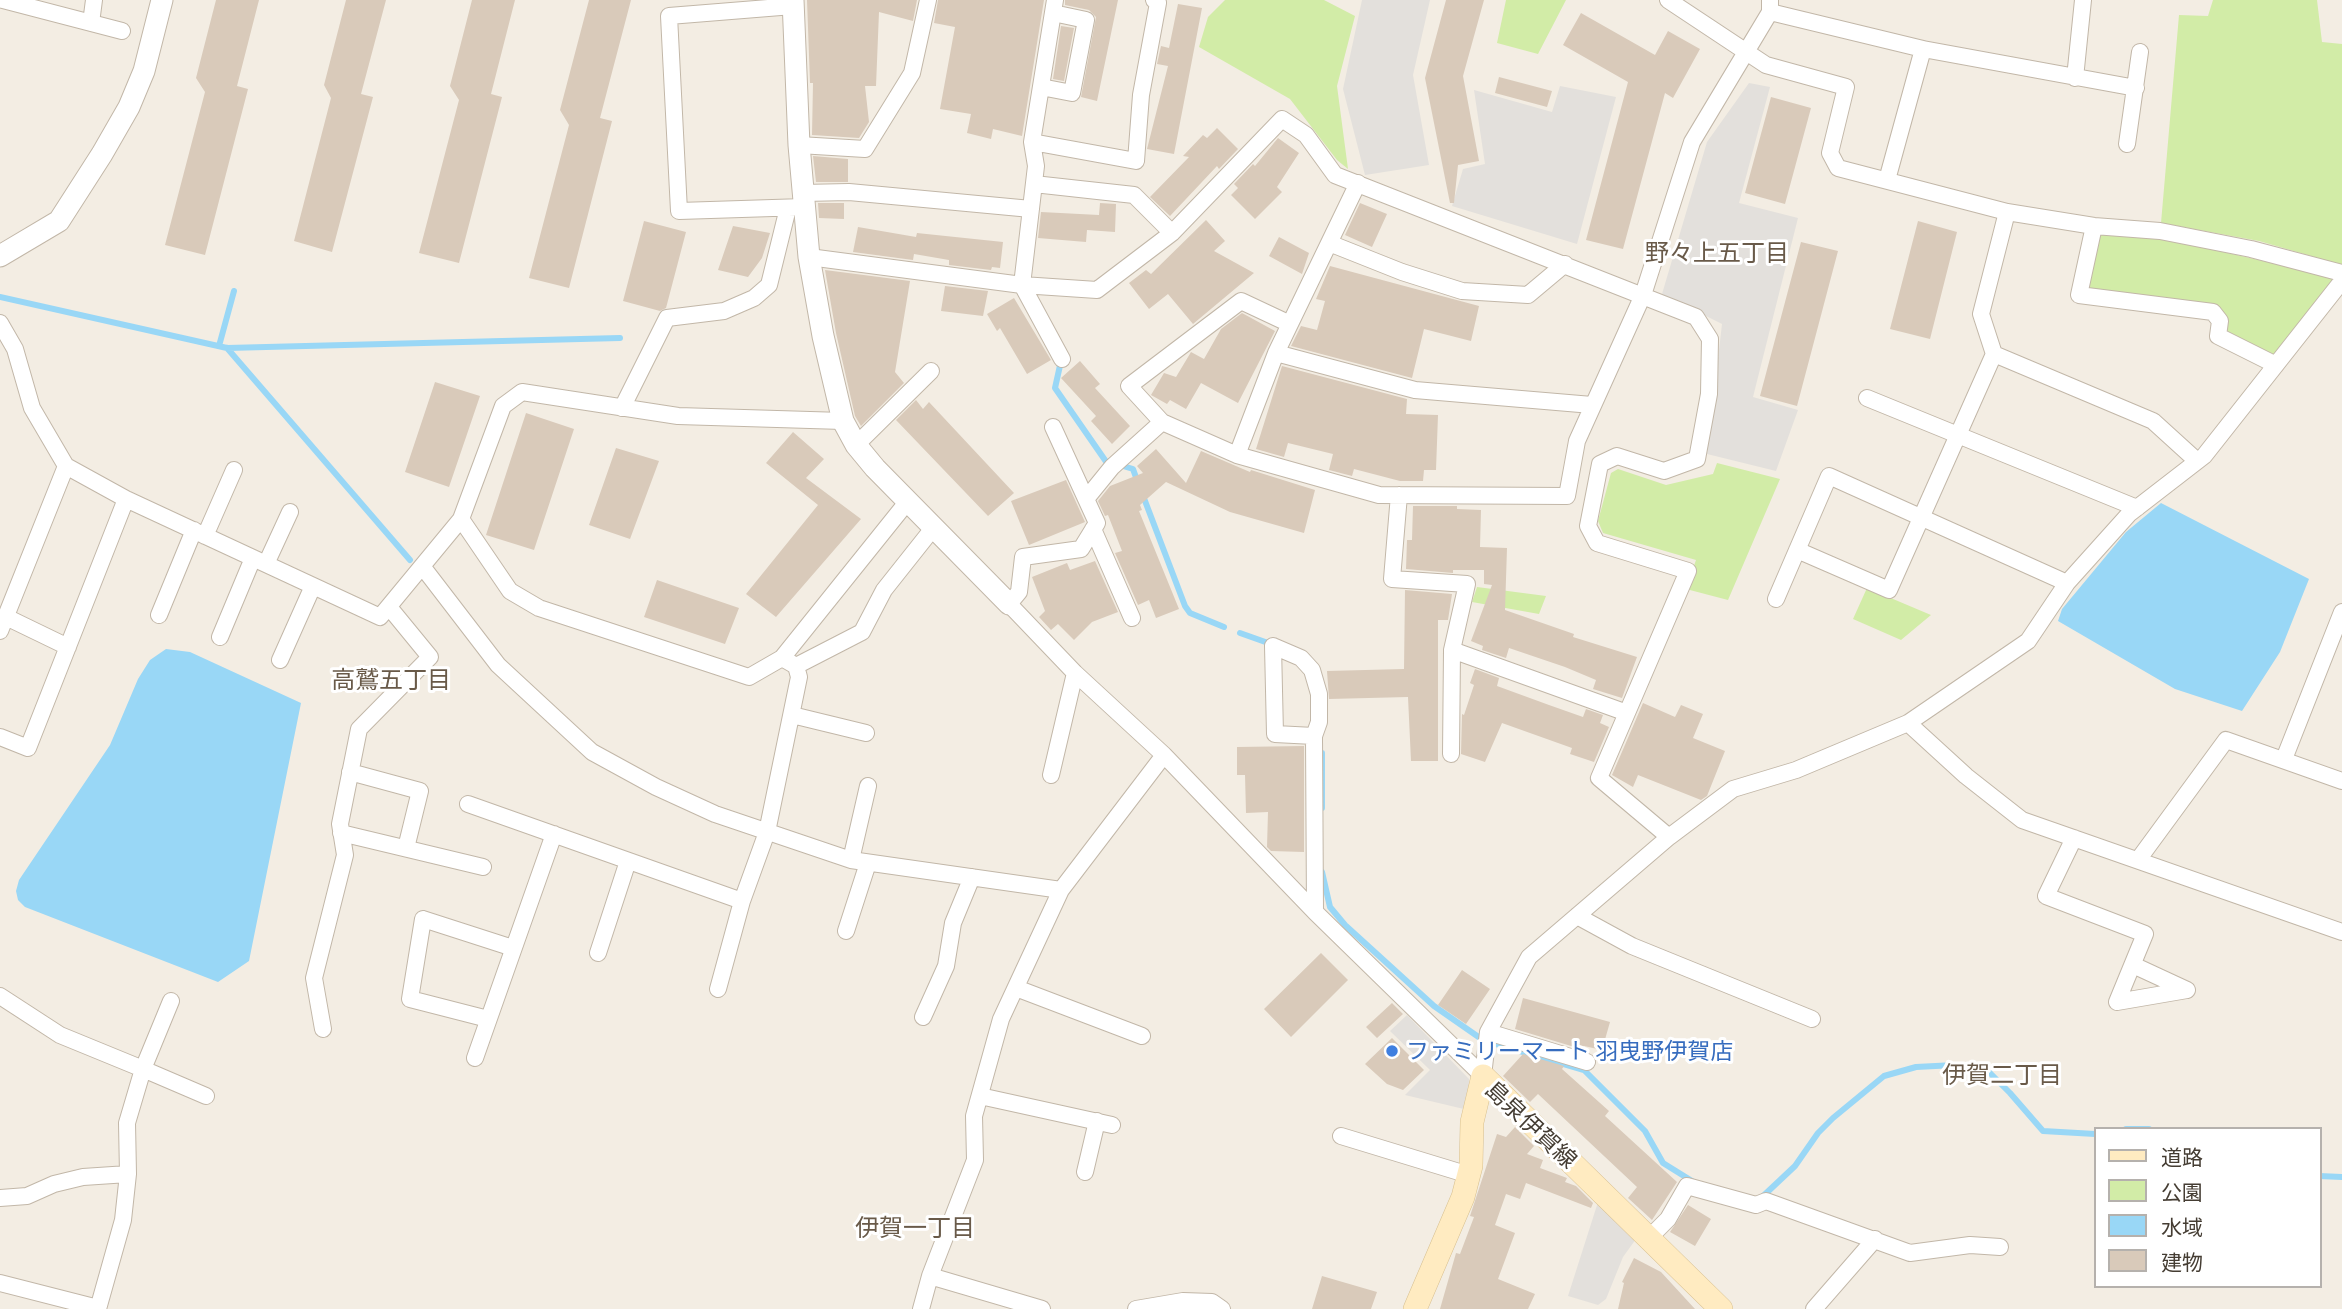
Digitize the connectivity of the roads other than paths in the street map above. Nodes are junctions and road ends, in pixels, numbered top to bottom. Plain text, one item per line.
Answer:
1 (94, 0) edge
2 (162, 0) edge
3 (928, 0) edge
4 (1154, 0) edge
5 (1668, 0) edge
6 (2083, 0) edge
7 (1, 1) edge
8 (793, 3) edge
9 (1054, 6) edge
10 (1770, 6) edge
11 (91, 23) junction
12 (122, 31) dead end
13 (1745, 48) junction
14 (1923, 49) junction
15 (2140, 52) dead end
16 (2075, 78) junction
17 (1041, 87) junction
18 (2136, 88) junction
19 (1032, 142) junction
20 (2127, 144) dead end
21 (799, 145) junction
22 (1887, 180) junction
23 (1359, 183) junction
24 (1034, 184) junction
25 (798, 203) junction
26 (1031, 209) junction
27 (2007, 212) junction
28 (2094, 226) junction
29 (1172, 233) junction
30 (1329, 243) junction
31 (0, 256) edge
32 (809, 257) junction
33 (1565, 264) junction
34 (2342, 273) edge
35 (2342, 281) edge
36 (1022, 285) junction
37 (1643, 295) junction
38 (0, 323) edge
39 (1290, 324) junction
40 (1276, 353) junction
41 (1994, 354) junction
42 (1062, 359) dead end
43 (2276, 365) junction
44 (931, 371) dead end
45 (1867, 398) dead end
46 (1592, 405) junction
47 (622, 408) junction
48 (843, 421) junction
49 (1162, 422) junction
50 (1053, 427) dead end
51 (1958, 433) junction
52 (856, 445) junction
53 (1237, 455) junction
54 (2197, 461) junction
55 (66, 466) junction
56 (234, 470) dead end
57 (1399, 495) junction
58 (126, 499) junction
59 (1086, 499) junction
60 (908, 501) junction
61 (2137, 508) junction
62 (290, 512) dead end
63 (1921, 517) junction
64 (461, 519) junction
65 (934, 527) junction
66 (1093, 529) junction
67 (200, 533) junction
68 (1797, 550) junction
69 (259, 561) junction
70 (422, 566) junction
71 (2067, 583) junction
72 (313, 586) junction
73 (1776, 599) dead end
74 (1009, 604) junction
75 (389, 607) junction
76 (2342, 612) edge
77 (159, 615) dead end
78 (1132, 618) dead end
79 (2, 622) edge
80 (220, 637) dead end
81 (68, 647) junction
82 (1452, 650) junction
83 (2325, 656) junction
84 (280, 660) dead end
85 (2342, 661) edge
86 (789, 662) junction
87 (1075, 673) junction
88 (1627, 713) junction
89 (792, 715) junction
90 (1908, 723) junction
91 (866, 733) dead end
92 (1314, 736) junction
93 (0, 737) edge
94 (1451, 754) dead end
95 (1164, 755) junction
96 (2284, 760) junction
97 (351, 772) junction
98 (1051, 775) dead end
99 (2342, 781) edge
100 (868, 786) dead end
101 (468, 804) dead end
102 (767, 832) junction
103 (341, 833) junction
104 (554, 834) junction
105 (1669, 837) junction
106 (2074, 838) junction
107 (406, 848) junction
108 (851, 860) junction
109 (2138, 860) junction
110 (628, 861) junction
111 (869, 863) junction
112 (483, 867) dead end
113 (972, 877) junction
114 (1061, 890) junction
115 (742, 901) junction
116 (1315, 912) junction
117 (1577, 916) junction
118 (2340, 926) edge
119 (846, 930) dead end
120 (513, 948) junction
121 (598, 953) dead end
122 (2133, 965) dead end
123 (1016, 988) junction
124 (718, 989) dead end
125 (0, 996) edge
126 (171, 1001) dead end
127 (923, 1017) dead end
128 (488, 1019) junction
129 (1812, 1019) dead end
130 (323, 1029) dead end
131 (1488, 1032) junction
132 (1142, 1036) dead end
133 (475, 1058) dead end
134 (1587, 1062) dead end
135 (143, 1069) junction
136 (1483, 1076) junction
137 (206, 1096) dead end
138 (980, 1096) junction
139 (1341, 1136) dead end
140 (1085, 1172) dead end
141 (128, 1174) junction
142 (1469, 1175) junction
143 (0, 1198) edge
144 (1649, 1238) junction
145 (1875, 1239) junction
146 (2000, 1247) dead end
147 (930, 1276) junction
148 (0, 1283) edge
149 (98, 1309) edge
150 (921, 1309) edge
151 (1042, 1309) edge
152 (1136, 1309) edge
153 (1222, 1309) edge
154 (1415, 1309) edge
155 (1721, 1309) edge
156 (1814, 1309) edge

1 - 11 street
2 - 31 street
3 - 21 street
4 - 19 street
5 - 13 street
6 - 16 street
7 - 11 street
8 - 21 street
8 - 25 street
9 - 17 street
9 - 17 street
10 - 13 street
10 - 14 street
11 - 12 street
13 - 22 street
13 - 37 street
14 - 16 street
14 - 22 street
15 - 18 street
16 - 18 street
17 - 19 street
18 - 20 street
19 - 24 street
21 - 25 street
22 - 27 street
23 - 29 street
23 - 30 street
23 - 33 street
24 - 26 street
24 - 29 street
25 - 26 street
25 - 32 street
25 - 47 street
26 - 36 street
27 - 28 street
27 - 41 street
28 - 34 street
28 - 43 street
29 - 36 street
30 - 33 street
30 - 39 street
32 - 36 street
32 - 48 street
33 - 37 street
35 - 43 street
36 - 42 street
37 - 46 street
37 - 88 street
38 - 55 street
39 - 40 street
39 - 49 street
40 - 46 street
40 - 53 street
41 - 51 street
41 - 54 street
43 - 54 street
44 - 52 street
45 - 51 street
46 - 57 street
47 - 48 street
47 - 64 street
48 - 52 street
49 - 53 street
49 - 59 street
50 - 59 street
51 - 61 street
51 - 63 street
52 - 60 street
53 - 57 street
54 - 61 street
55 - 58 street
55 - 79 street
56 - 67 street
57 - 82 street
58 - 67 street
58 - 81 street
59 - 66 street
60 - 65 street
60 - 86 street
61 - 71 street
62 - 69 street
63 - 68 street
63 - 68 street
63 - 71 street
64 - 70 street
64 - 86 street
65 - 74 street
65 - 86 street
66 - 74 street
66 - 78 street
67 - 69 street
67 - 77 street
68 - 73 street
69 - 72 street
69 - 80 street
70 - 75 street
70 - 102 street
71 - 90 street
72 - 75 street
72 - 84 street
74 - 87 street
75 - 97 street
76 - 83 street
79 - 81 street
81 - 93 street
82 - 88 street
82 - 94 street
83 - 85 street
83 - 96 street
86 - 89 street
87 - 95 street
87 - 98 street
88 - 105 street
89 - 91 street
89 - 102 street
90 - 105 street
90 - 106 street
92 - 92 street
92 - 116 street
95 - 114 street
95 - 116 street
96 - 99 street
96 - 109 street
97 - 103 street
97 - 107 street
100 - 108 street
101 - 104 street
102 - 108 street
102 - 115 street
103 - 107 street
103 - 130 street
104 - 110 street
104 - 120 street
105 - 117 street
106 - 109 street
106 - 122 street
107 - 112 street
108 - 111 street
109 - 118 street
110 - 115 street
110 - 121 street
111 - 113 street
111 - 119 street
113 - 114 street
113 - 127 street
114 - 123 street
115 - 124 street
116 - 136 street
117 - 129 street
117 - 131 street
120 - 128 street
120 - 128 street
123 - 132 street
123 - 138 street
125 - 135 street
126 - 135 street
128 - 133 street
131 - 134 street
131 - 136 street
135 - 137 street
135 - 141 street
136 - 142 main road, 島泉伊賀線
136 - 144 main road, 島泉伊賀線
138 - 140 street
138 - 147 street
139 - 142 street
141 - 143 street
141 - 149 street
142 - 154 main road, 島泉伊賀線
144 - 145 street
144 - 155 main road, 島泉伊賀線
145 - 146 street
145 - 156 street
147 - 150 street
147 - 151 street
148 - 149 street
152 - 153 street

